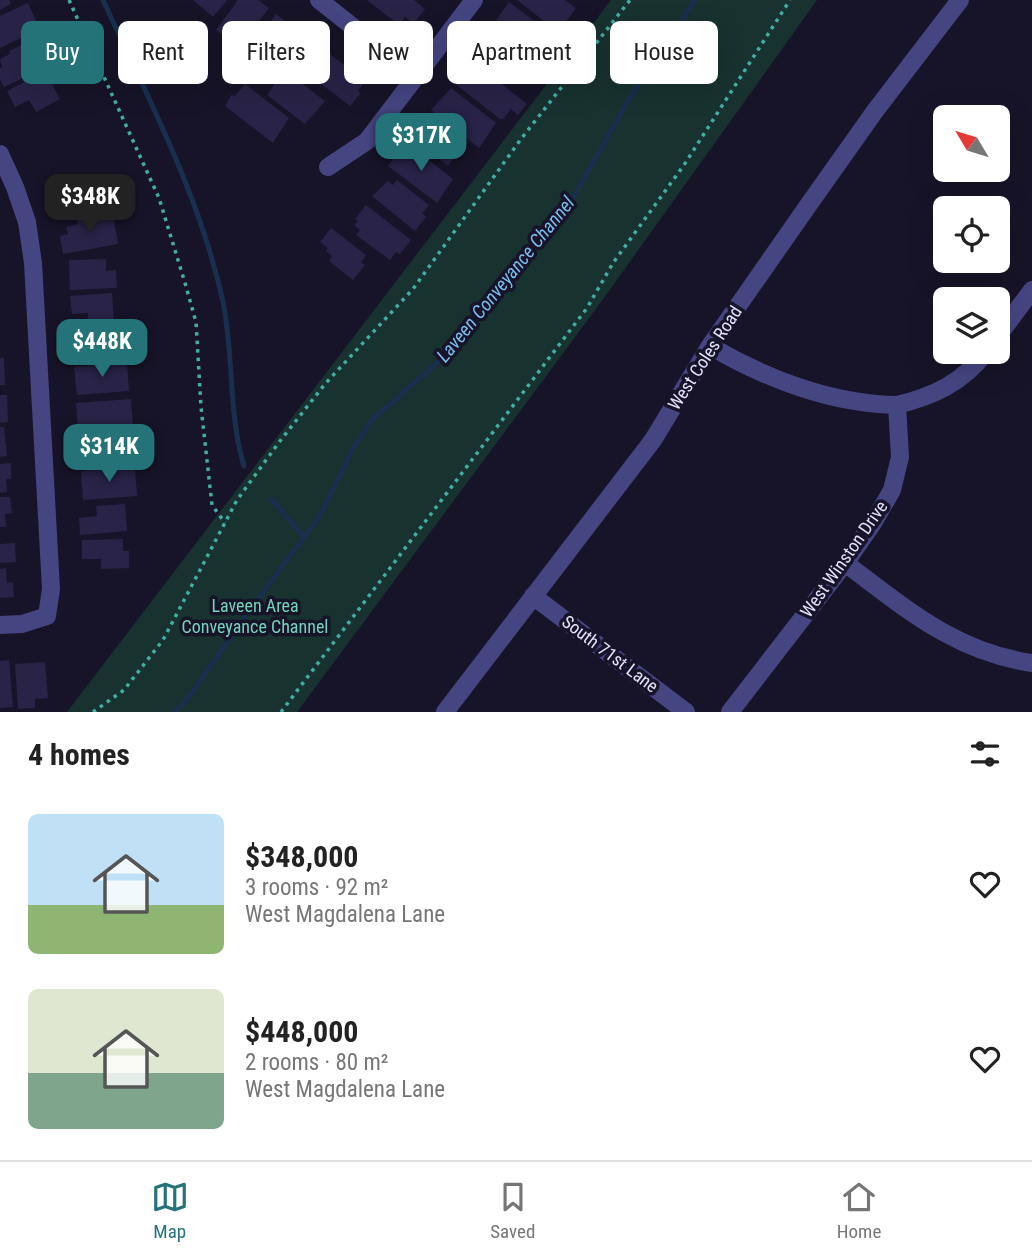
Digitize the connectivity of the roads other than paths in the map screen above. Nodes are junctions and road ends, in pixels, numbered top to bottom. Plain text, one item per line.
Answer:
1 (319, 0) edge
2 (474, 0) edge
3 (960, 0) edge
4 (345, 21) edge
5 (433, 54) edge
6 (411, 84) edge
7 (0, 154) edge
8 (328, 167) dead end
9 (8, 190) edge
10 (1032, 290) edge
11 (1010, 320) edge
12 (710, 346) junction
13 (976, 364) edge
14 (897, 405) junction
15 (845, 563) junction
16 (533, 596) junction
17 (0, 625) edge
18 (1032, 663) edge
19 (445, 712) edge
20 (686, 712) edge
21 (730, 712) edge

1 - 4 street
2 - 5 street
3 - 12 street, West Coles Road
6 - 8 street
7 - 9 street
9 - 17 street
10 - 11 street
12 - 14 street
12 - 16 street, West Coles Road
13 - 14 street
14 - 15 street, West Winston Drive
15 - 18 street
15 - 21 street, West Winston Drive
16 - 19 street, West Coles Road
16 - 20 street, South 71st Lane

